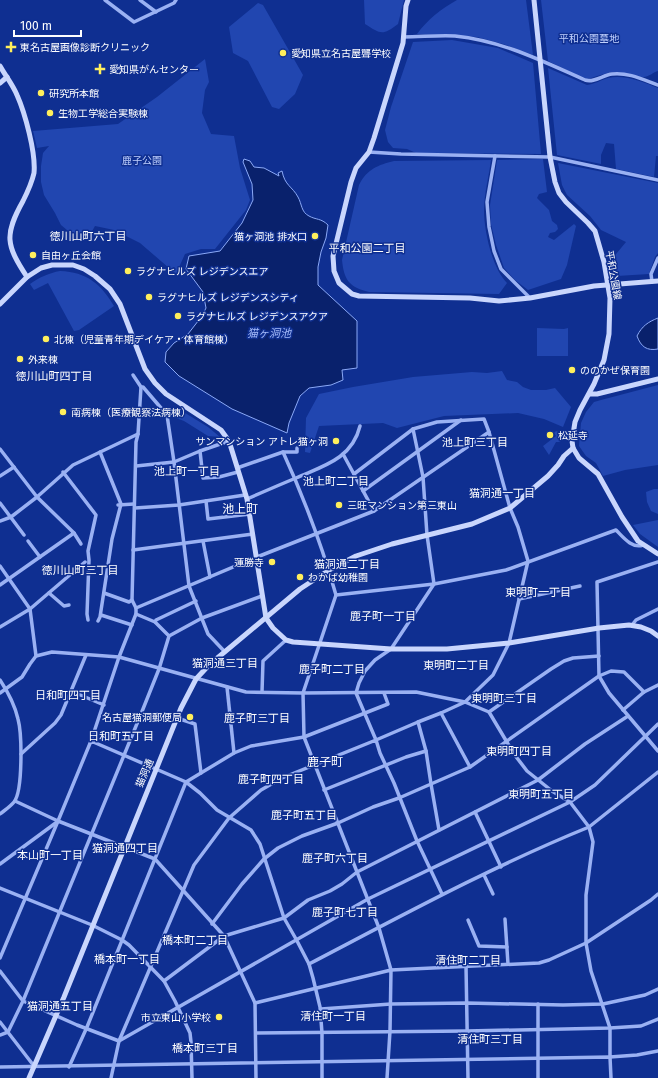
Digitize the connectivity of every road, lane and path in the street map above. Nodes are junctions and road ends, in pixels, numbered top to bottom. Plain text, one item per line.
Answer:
1 (105, 0) edge
2 (140, 0) edge
3 (176, 0) edge
4 (408, 0) edge
5 (534, 0) edge
6 (111, 1) edge
7 (156, 12) junction
8 (403, 37) junction
9 (541, 60) junction
10 (0, 66) edge
11 (7, 77) junction
12 (0, 83) edge
13 (658, 85) edge
14 (369, 152) junction
15 (495, 156) junction
16 (550, 157) junction
17 (658, 180) edge
18 (658, 258) edge
19 (27, 277) junction
20 (658, 281) edge
21 (652, 282) junction
22 (608, 284) junction
23 (530, 298) junction
24 (0, 304) edge
25 (133, 375) dead end
26 (658, 379) edge
27 (141, 387) junction
28 (590, 394) junction
29 (461, 420) junction
30 (360, 426) dead end
31 (413, 429) junction
32 (489, 432) junction
33 (138, 434) junction
34 (229, 442) junction
35 (297, 448) dead end
36 (573, 448) junction
37 (0, 449) edge
38 (200, 451) junction
39 (100, 452) junction
40 (283, 452) junction
41 (418, 452) junction
42 (343, 454) junction
43 (174, 462) junction
44 (136, 466) junction
45 (14, 467) junction
46 (238, 470) junction
47 (63, 472) junction
48 (354, 474) junction
49 (0, 476) edge
50 (423, 477) junction
51 (295, 478) junction
52 (363, 491) junction
53 (37, 496) junction
54 (246, 497) junction
55 (206, 501) junction
56 (0, 503) edge
57 (119, 504) junction
58 (134, 504) junction
59 (179, 505) junction
60 (135, 508) junction
61 (510, 508) junction
62 (374, 511) junction
63 (250, 514) junction
64 (11, 518) junction
65 (0, 521) edge
66 (74, 534) junction
67 (253, 534) junction
68 (316, 534) junction
69 (24, 535) dead end
70 (427, 535) junction
71 (28, 541) dead end
72 (203, 541) junction
73 (81, 544) dead end
74 (183, 544) junction
75 (643, 545) junction
76 (133, 550) junction
77 (658, 554) edge
78 (40, 557) junction
79 (257, 557) junction
80 (528, 561) junction
81 (85, 562) dead end
82 (658, 562) edge
83 (0, 566) edge
84 (329, 570) junction
85 (210, 577) junction
86 (9, 579) junction
87 (434, 584) junction
88 (0, 585) edge
89 (190, 586) junction
90 (580, 586) dead end
91 (49, 593) junction
92 (104, 593) junction
93 (336, 595) junction
94 (262, 596) junction
95 (519, 599) junction
96 (132, 600) junction
97 (196, 601) junction
98 (68, 605) dead end
99 (136, 608) junction
100 (30, 609) junction
101 (658, 609) edge
102 (136, 614) junction
103 (101, 615) junction
104 (202, 618) junction
105 (266, 618) junction
106 (88, 620) dead end
107 (98, 621) dead end
108 (155, 622) junction
109 (632, 625) junction
110 (132, 626) junction
111 (0, 627) edge
112 (599, 628) junction
113 (169, 636) junction
114 (658, 636) edge
115 (286, 640) junction
116 (509, 643) junction
117 (318, 644) junction
118 (391, 649) junction
119 (224, 652) junction
120 (86, 655) junction
121 (36, 656) junction
122 (599, 656) junction
123 (119, 657) junction
124 (159, 669) junction
125 (599, 676) junction
126 (196, 679) junction
127 (0, 680) edge
128 (658, 685) edge
129 (227, 687) junction
130 (6, 689) junction
131 (71, 691) junction
132 (262, 692) junction
133 (384, 692) junction
134 (644, 692) junction
135 (0, 693) edge
136 (303, 693) junction
137 (356, 693) junction
138 (465, 702) junction
139 (104, 705) junction
140 (623, 710) junction
141 (489, 712) junction
142 (364, 714) junction
143 (441, 714) junction
144 (628, 716) junction
145 (177, 718) junction
146 (418, 722) junction
147 (658, 724) edge
148 (644, 736) junction
149 (304, 737) junction
150 (376, 740) junction
151 (91, 741) junction
152 (507, 741) junction
153 (426, 751) junction
154 (658, 751) edge
155 (234, 753) junction
156 (21, 754) junction
157 (124, 755) junction
158 (315, 764) junction
159 (386, 765) junction
160 (470, 767) junction
161 (156, 768) junction
162 (658, 772) edge
163 (201, 773) junction
164 (538, 780) junction
165 (186, 782) junction
166 (431, 784) junction
167 (324, 790) junction
168 (399, 798) junction
169 (15, 801) junction
170 (570, 802) junction
171 (475, 812) junction
172 (0, 814) edge
173 (228, 818) junction
174 (58, 821) junction
175 (338, 822) junction
176 (589, 827) junction
177 (439, 830) junction
178 (92, 835) junction
179 (417, 841) junction
180 (489, 841) junction
181 (124, 847) junction
182 (155, 859) junction
183 (264, 859) junction
184 (0, 864) edge
185 (501, 867) junction
186 (431, 869) junction
187 (357, 872) junction
188 (484, 875) junction
189 (0, 888) edge
190 (183, 891) junction
191 (442, 894) junction
192 (493, 894) dead end
193 (658, 894) edge
194 (26, 898) junction
195 (368, 899) junction
196 (59, 912) junction
197 (284, 918) junction
198 (505, 919) dead end
199 (468, 920) dead end
200 (212, 924) junction
201 (92, 925) junction
202 (379, 928) junction
203 (224, 936) junction
204 (296, 939) junction
205 (122, 940) junction
206 (586, 943) junction
207 (507, 947) junction
208 (0, 958) edge
209 (309, 964) junction
210 (508, 964) junction
211 (466, 966) junction
212 (149, 967) junction
213 (391, 970) junction
214 (0, 971) edge
215 (241, 971) junction
216 (164, 981) junction
217 (315, 987) junction
218 (658, 989) edge
219 (23, 1001) junction
220 (255, 1003) junction
221 (467, 1003) junction
222 (391, 1004) junction
223 (538, 1004) junction
224 (603, 1004) junction
225 (178, 1008) junction
226 (320, 1009) junction
227 (56, 1015) junction
228 (658, 1019) edge
229 (0, 1022) edge
230 (87, 1027) junction
231 (610, 1028) junction
232 (538, 1030) junction
233 (390, 1031) junction
234 (467, 1031) junction
235 (8, 1032) junction
236 (256, 1033) junction
237 (322, 1033) junction
238 (0, 1036) edge
239 (119, 1041) junction
240 (658, 1051) edge
241 (610, 1057) junction
242 (537, 1058) junction
243 (467, 1059) junction
244 (256, 1062) junction
245 (388, 1062) junction
246 (322, 1063) junction
247 (192, 1064) junction
248 (114, 1065) junction
249 (34, 1066) junction
250 (0, 1067) edge
251 (69, 1067) junction
252 (29, 1078) edge
253 (111, 1078) edge
254 (192, 1078) edge
255 (256, 1078) edge
256 (322, 1078) edge
257 (387, 1078) edge
258 (468, 1078) edge
259 (538, 1078) edge
260 (611, 1078) edge

1 - 6 street
2 - 7 street
3 - 7 street
4 - 8 street
5 - 9 street, 平和公園線
6 - 7 street
8 - 9 street
8 - 14 street
9 - 13 street
9 - 16 street, 平和公園線
10 - 11 street
11 - 12 street
11 - 19 street
14 - 15 street
14 - 23 street
15 - 16 street
15 - 23 street
16 - 17 street
16 - 22 street, 平和公園線
18 - 21 street
19 - 24 street
19 - 34 street
20 - 21 street
21 - 22 street
22 - 23 street
22 - 28 street, 平和公園線
25 - 27 street
26 - 28 street
27 - 33 street
27 - 43 street
28 - 36 street, 平和公園線
29 - 31 street
29 - 32 street
29 - 41 street
30 - 42 street
31 - 41 street
31 - 48 street
32 - 50 street
32 - 61 street
33 - 39 street
33 - 44 street
34 - 38 street
34 - 46 street
35 - 40 street
36 - 61 street, 猫洞通
36 - 75 street
37 - 45 street
38 - 43 street
38 - 46 street
39 - 47 street
39 - 57 street
40 - 46 street
40 - 51 street
41 - 50 street
41 - 52 street
42 - 48 street
42 - 51 street
43 - 44 street
43 - 59 street
44 - 58 street
45 - 49 street
45 - 53 street
46 - 54 street
47 - 53 street
47 - 106 street
48 - 52 street
50 - 62 street
50 - 70 street
51 - 54 street
51 - 68 street
52 - 62 street
53 - 64 street
53 - 66 street
54 - 55 street
54 - 63 street
55 - 59 street
55 - 63 street
56 - 64 street
57 - 58 street
57 - 92 street
58 - 60 street
59 - 60 street
59 - 74 street
60 - 76 street
61 - 70 street, 猫洞通
61 - 80 street
62 - 68 street
63 - 67 street
64 - 65 street
64 - 69 street
66 - 73 street
66 - 78 street
67 - 72 street
67 - 79 street
68 - 79 street
68 - 84 street
70 - 84 street, 猫洞通
70 - 87 street
71 - 78 street
72 - 74 street
72 - 85 street
74 - 76 street
74 - 89 street
75 - 77 street
75 - 80 street
76 - 96 street
78 - 86 street
79 - 85 street
79 - 94 street
80 - 87 street
80 - 95 street
81 - 91 street
82 - 112 street
83 - 86 street
84 - 93 street
84 - 105 street, 猫洞通
85 - 89 street
86 - 88 street
86 - 100 street
87 - 93 street
87 - 118 street
89 - 97 street
89 - 99 street
90 - 95 street
91 - 98 street
91 - 100 street
92 - 96 street
92 - 103 street
93 - 117 street
94 - 104 street
94 - 105 street
95 - 116 street
96 - 99 street
97 - 104 street
97 - 108 street
99 - 102 street
100 - 111 street
100 - 121 street
101 - 109 street
102 - 108 street
102 - 110 street
103 - 107 street
103 - 110 street
104 - 113 street
104 - 119 street
105 - 115 street
105 - 119 street, 猫洞通
108 - 113 street
109 - 112 street
109 - 114 street
110 - 123 street
112 - 116 street
112 - 122 street
113 - 124 street
115 - 117 street
115 - 132 street
116 - 118 street
116 - 138 street
117 - 118 street
117 - 136 street
118 - 137 street
119 - 126 street, 猫洞通
120 - 121 street
120 - 123 street
120 - 131 street
121 - 130 street
122 - 125 street
122 - 141 street
123 - 124 street
123 - 139 street
124 - 126 street
124 - 157 street
125 - 134 street
125 - 140 street
125 - 152 street
126 - 129 street
126 - 145 street, 猫洞通
127 - 130 street
128 - 134 street
129 - 132 street
129 - 155 street
130 - 135 street
130 - 156 street
131 - 139 street
131 - 156 street
132 - 136 street
133 - 137 street
133 - 138 street
133 - 142 street
134 - 140 street
136 - 137 street
136 - 149 street
137 - 142 street
138 - 141 street
138 - 143 street
139 - 151 street
140 - 144 street
141 - 152 street
142 - 149 street
142 - 150 street
143 - 146 street
143 - 160 street
144 - 148 street
144 - 164 street
145 - 161 street, 猫洞通
145 - 163 street
146 - 150 street
146 - 153 street
147 - 148 street
148 - 154 street
148 - 170 street
149 - 155 street
149 - 158 street
150 - 158 street
150 - 159 street
151 - 157 street
151 - 174 street
152 - 160 street
152 - 164 street
153 - 159 street
153 - 166 street
155 - 163 street
156 - 169 street
157 - 161 street
157 - 178 street
158 - 167 street
158 - 173 street
159 - 167 street
159 - 168 street
160 - 166 street
161 - 165 street
161 - 181 street, 猫洞通
162 - 176 street
163 - 165 street
164 - 170 street
164 - 171 street
165 - 173 street
165 - 182 street
166 - 168 street
166 - 177 street
167 - 175 street
168 - 175 street
168 - 179 street
169 - 172 street
169 - 174 street
170 - 176 street
170 - 180 street
171 - 177 street
171 - 180 street
173 - 183 street
173 - 190 street
174 - 178 street
174 - 184 street
174 - 194 street
175 - 183 street
175 - 187 street
176 - 185 street
176 - 206 street
177 - 179 street
178 - 181 street
178 - 196 street
179 - 186 street
179 - 187 street
180 - 185 street
180 - 186 street
181 - 182 street
181 - 201 street, 猫洞通
182 - 190 street
182 - 205 street
183 - 197 street
183 - 200 street
185 - 188 street
186 - 191 street
186 - 195 street
187 - 195 street
187 - 197 street
188 - 191 street
188 - 192 street
189 - 194 street
190 - 200 street
190 - 212 street
191 - 202 street
193 - 206 street
194 - 196 street
194 - 208 street
195 - 202 street
195 - 204 street
196 - 201 street
196 - 219 street
197 - 203 street
197 - 204 street
198 - 207 street
199 - 207 street
200 - 203 street
201 - 205 street
201 - 227 street, 猫洞通
202 - 209 street
202 - 213 street
203 - 215 street
203 - 216 street
204 - 209 street
204 - 215 street
205 - 212 street
205 - 230 street
206 - 210 street
206 - 224 street
207 - 210 street
209 - 217 street
210 - 211 street
211 - 213 street
211 - 221 street
212 - 216 street
212 - 239 street
213 - 217 street
213 - 222 street
214 - 219 street
215 - 220 street
215 - 225 street
216 - 225 street
217 - 220 street
217 - 226 street
218 - 224 street
219 - 227 street
219 - 235 street
220 - 236 street
221 - 222 street
221 - 223 street
221 - 234 street
222 - 226 street
222 - 233 street
223 - 224 street
223 - 232 street
224 - 231 street
225 - 239 street
225 - 247 street
226 - 237 street
227 - 230 street
227 - 249 street, 猫洞通
228 - 231 street
229 - 235 street
230 - 239 street
230 - 251 street
231 - 232 street
231 - 241 street
232 - 234 street
232 - 242 street
233 - 234 street
233 - 237 street
233 - 245 street
234 - 243 street
235 - 238 street
235 - 249 street
236 - 237 street
236 - 244 street
237 - 246 street
239 - 248 street
240 - 241 street
241 - 242 street
241 - 260 street
242 - 243 street
242 - 259 street
243 - 245 street
243 - 258 street
244 - 246 street
244 - 247 street
244 - 255 street
245 - 246 street
245 - 257 street
246 - 256 street
247 - 248 street
247 - 254 street
248 - 251 street
248 - 253 street
249 - 250 street
249 - 251 street
249 - 252 street, 猫洞通

